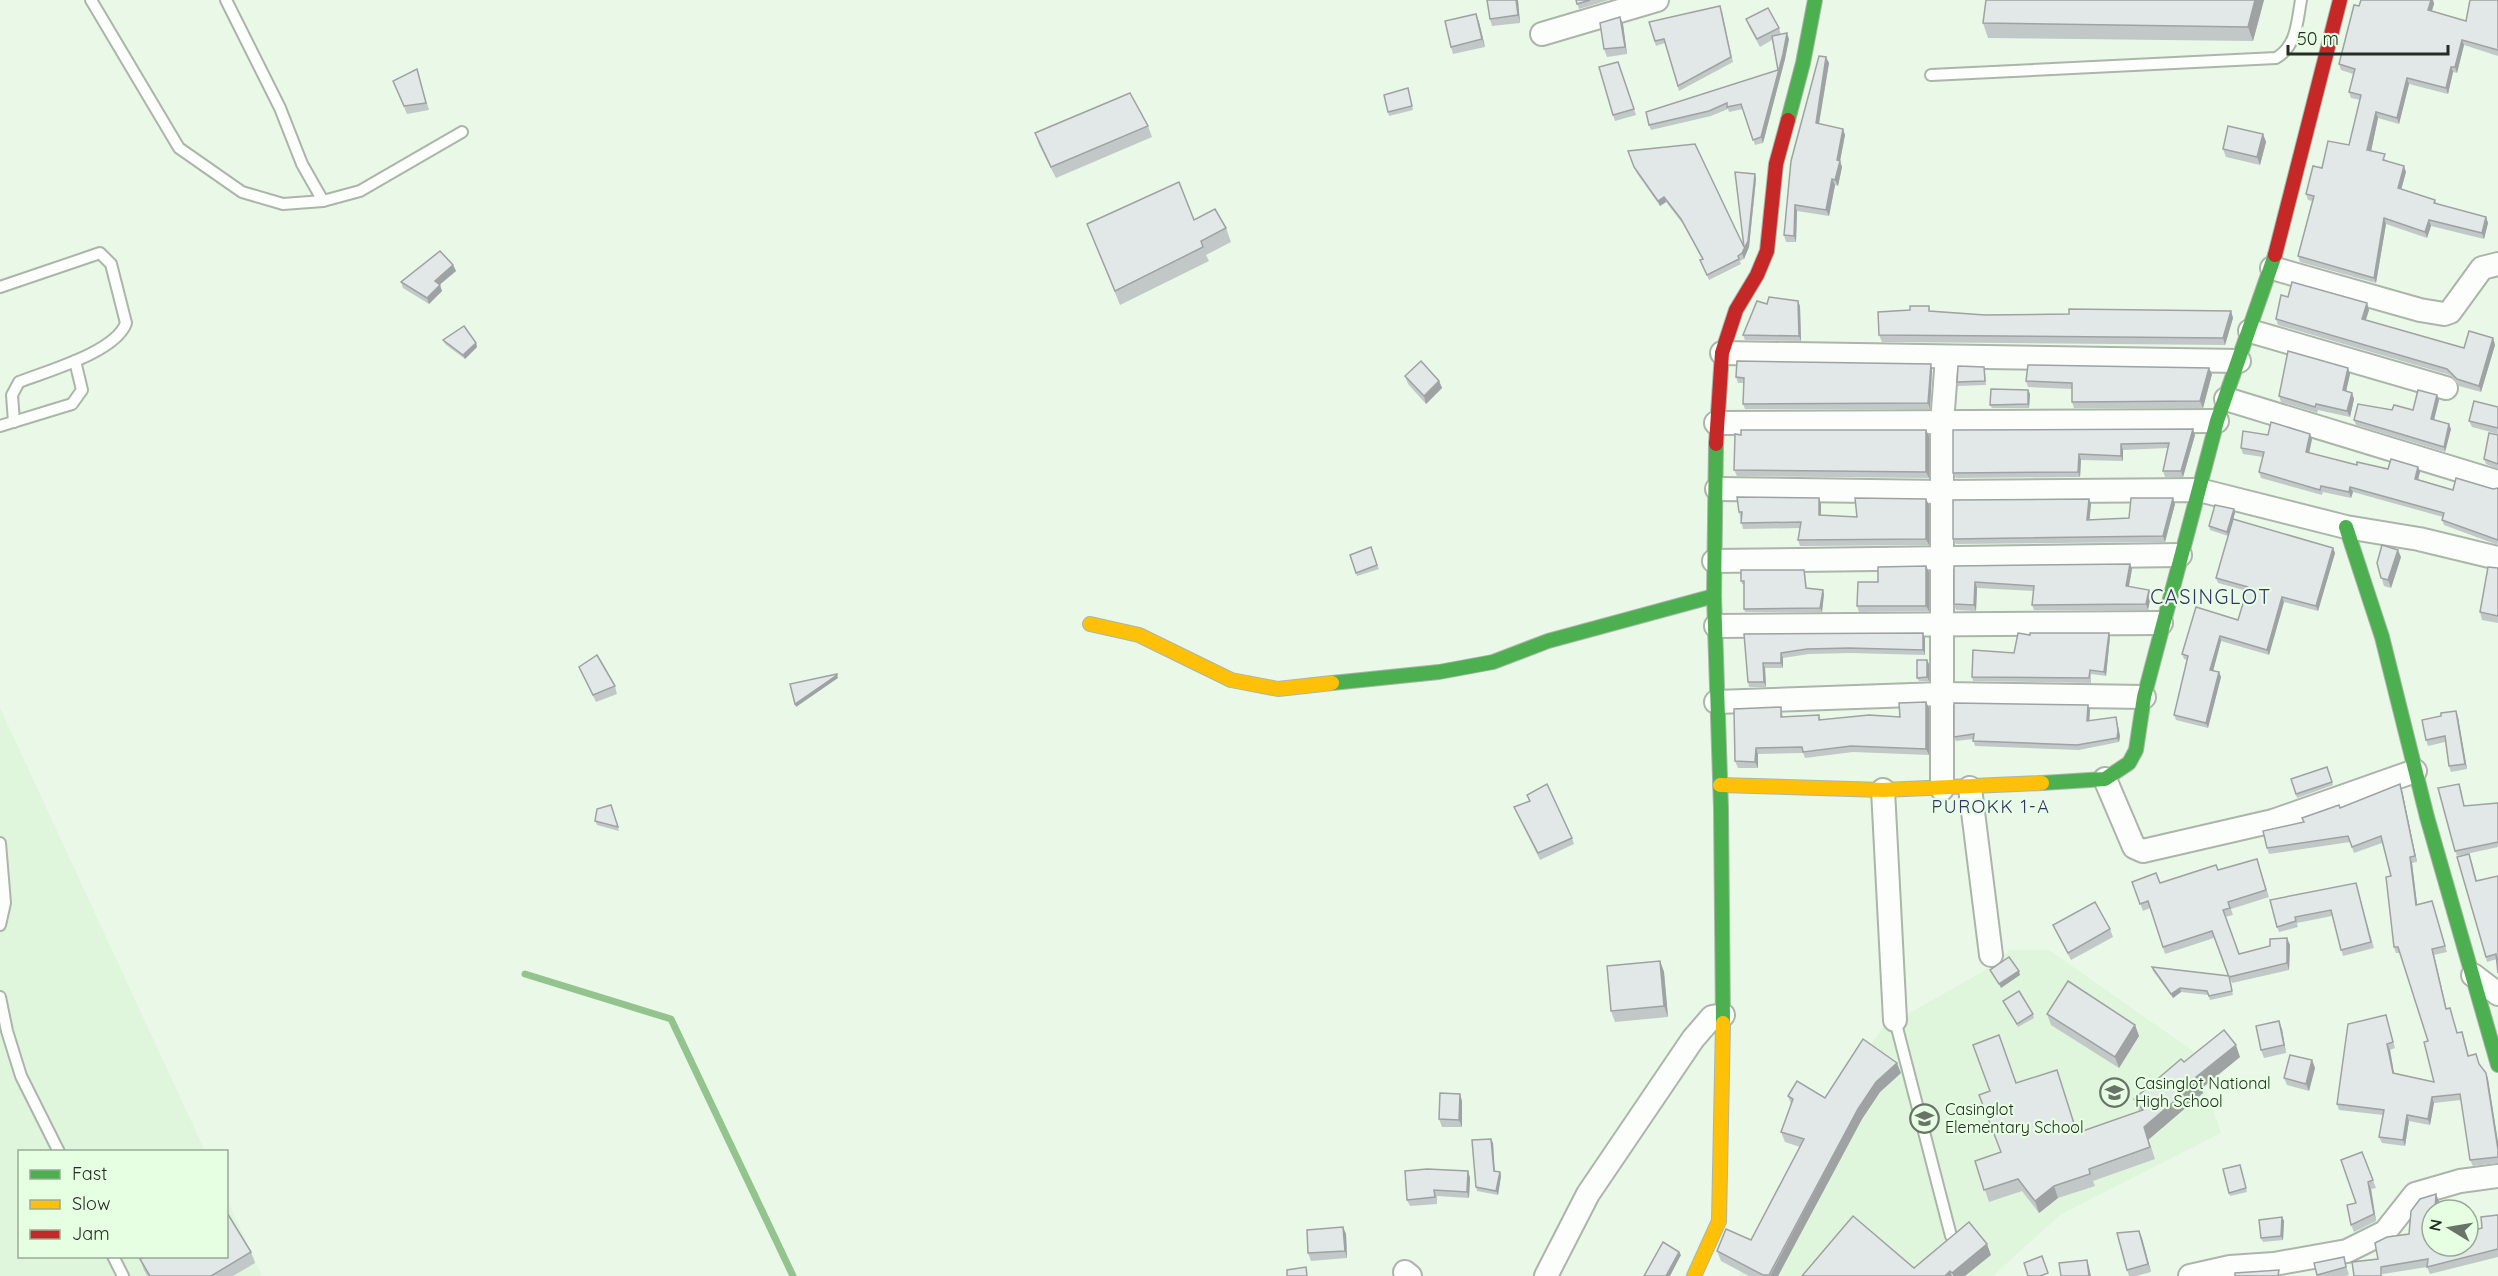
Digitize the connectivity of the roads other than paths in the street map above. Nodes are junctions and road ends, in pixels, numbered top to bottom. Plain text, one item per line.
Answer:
1 (91, 0) edge
2 (226, 0) edge
3 (1657, 0) edge
4 (1815, 0) edge
5 (2301, 0) edge
6 (2340, 0) edge
7 (1542, 34) dead end
8 (1931, 75) dead end
9 (462, 132) dead end
10 (324, 201) junction
11 (2498, 264) edge
12 (2272, 268) junction
13 (0, 287) edge
14 (2250, 331) junction
15 (1722, 353) junction
16 (1947, 357) junction
17 (75, 361) junction
18 (2239, 361) junction
19 (2446, 388) dead end
20 (2226, 399) junction
21 (2217, 421) junction
22 (14, 422) junction
23 (1716, 423) junction
24 (1942, 423) junction
25 (0, 426) edge
26 (2498, 482) edge
27 (1717, 489) junction
28 (2199, 490) junction
29 (1943, 492) junction
30 (2346, 527) junction
31 (2180, 555) junction
32 (2498, 558) edge
33 (1942, 559) junction
34 (1714, 561) junction
35 (1714, 596) junction
36 (2161, 623) junction
37 (1090, 624) dead end
38 (1940, 625) junction
39 (1716, 626) junction
40 (1941, 694) junction
41 (2144, 697) junction
42 (1716, 702) junction
43 (2415, 771) junction
44 (2105, 779) junction
45 (1720, 785) junction
46 (1970, 788) junction
47 (1942, 789) junction
48 (1883, 790) junction
49 (0, 843) edge
50 (0, 925) edge
51 (1991, 955) dead end
52 (2473, 975) junction
53 (2498, 994) edge
54 (0, 996) edge
55 (1723, 1015) junction
56 (1895, 1020) joint
57 (2498, 1065) edge
58 (58, 1150) edge
59 (2498, 1176) edge
60 (1951, 1236) edge
61 (114, 1258) edge
62 (123, 1276) edge
63 (1546, 1276) edge
64 (1694, 1276) edge
65 (2190, 1276) edge

1 - 10 lane
2 - 10 lane
3 - 7 street
4 - 15 street
5 - 8 lane
6 - 12 street
9 - 10 lane
11 - 12 street
12 - 14 street
13 - 17 lane
14 - 18 street
14 - 19 street
15 - 16 street
15 - 23 street
16 - 18 street
16 - 24 street
17 - 22 lane
17 - 22 lane
18 - 20 street
20 - 21 street
20 - 26 street
21 - 24 street
21 - 28 street
22 - 25 lane
23 - 24 street
23 - 27 street
24 - 29 street
27 - 29 street
27 - 34 street
28 - 29 street
28 - 30 street
28 - 31 street
29 - 33 street
30 - 32 street
30 - 43 street
31 - 33 street
31 - 36 street
33 - 34 street
33 - 38 street
34 - 35 street
35 - 37 street
35 - 39 street
36 - 38 street
36 - 41 street
38 - 39 street
38 - 40 street
39 - 42 street
40 - 41 street
40 - 42 street
40 - 47 street
41 - 44 street
42 - 45 street
43 - 44 street
43 - 52 street
44 - 46 street
45 - 48 street
45 - 55 street
46 - 47 street
46 - 51 street
47 - 48 street
48 - 56 street
49 - 50 lane
52 - 53 street
52 - 57 street
54 - 58 lane
55 - 63 street
55 - 64 street
56 - 60 lane
59 - 65 street
61 - 62 lane

